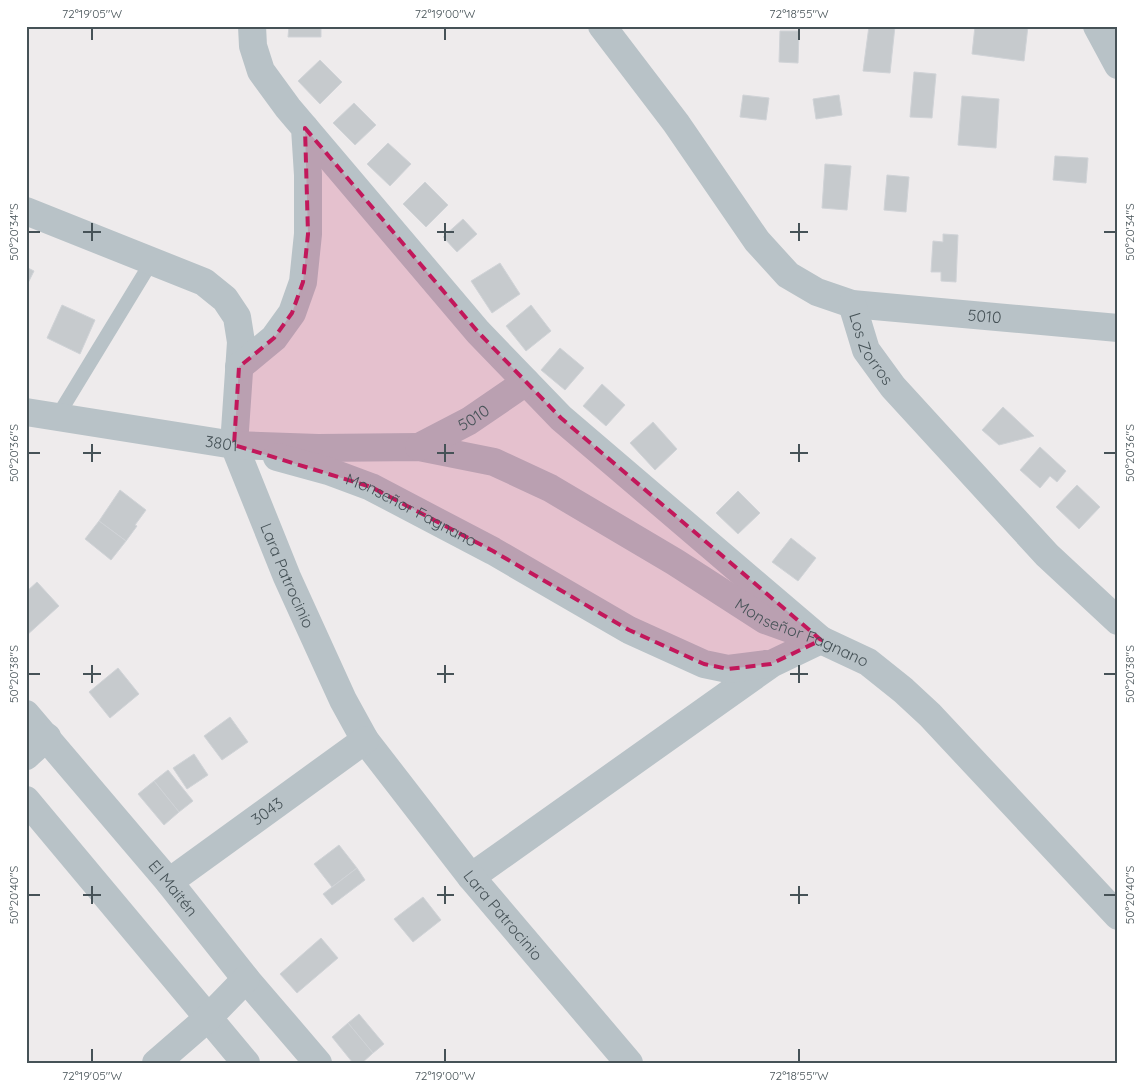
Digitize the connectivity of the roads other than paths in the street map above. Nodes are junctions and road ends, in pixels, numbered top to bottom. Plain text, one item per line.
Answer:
1 (252, 26) edge
2 (602, 26) edge
3 (1097, 26) edge
4 (1118, 65) edge
5 (305, 128) junction
6 (26, 211) edge
7 (152, 261) junction
8 (852, 304) junction
9 (1118, 328) edge
10 (239, 367) junction
11 (526, 382) junction
12 (26, 412) edge
13 (56, 417) junction
14 (234, 445) junction
15 (419, 447) junction
16 (1118, 621) edge
17 (821, 640) junction
18 (771, 664) junction
19 (26, 714) edge
20 (47, 737) junction
21 (365, 740) junction
22 (26, 756) edge
23 (26, 800) edge
24 (471, 877) junction
25 (170, 882) junction
26 (1118, 916) edge
27 (246, 980) junction
28 (208, 1018) junction
29 (156, 1063) edge
30 (246, 1063) edge
31 (318, 1063) edge
32 (630, 1063) edge

1 - 5 street
2 - 8 street, Los Zorros
3 - 4 street
5 - 10 street
5 - 11 street
6 - 7 street
7 - 10 street
7 - 13 lane
8 - 9 street, 5010
8 - 16 street, Los Zorros
10 - 14 street, Lara Patrocinio
11 - 15 street, 5010
11 - 17 street
12 - 13 street, 3801
13 - 14 street, 3801
14 - 15 street, 3801
14 - 18 street, Monseñor Fagnano
14 - 21 street, Lara Patrocinio
15 - 17 street, Monseñor Fagnano
17 - 18 street
17 - 26 street, Monseñor Fagnano
18 - 24 street
19 - 20 street, El Maitén
20 - 22 street
20 - 25 street, El Maitén
21 - 24 street, Lara Patrocinio
21 - 25 street, 3043
23 - 28 street
24 - 32 street, Lara Patrocinio
25 - 27 street, El Maitén
27 - 28 street
27 - 31 street, El Maitén
28 - 29 street
28 - 30 street

